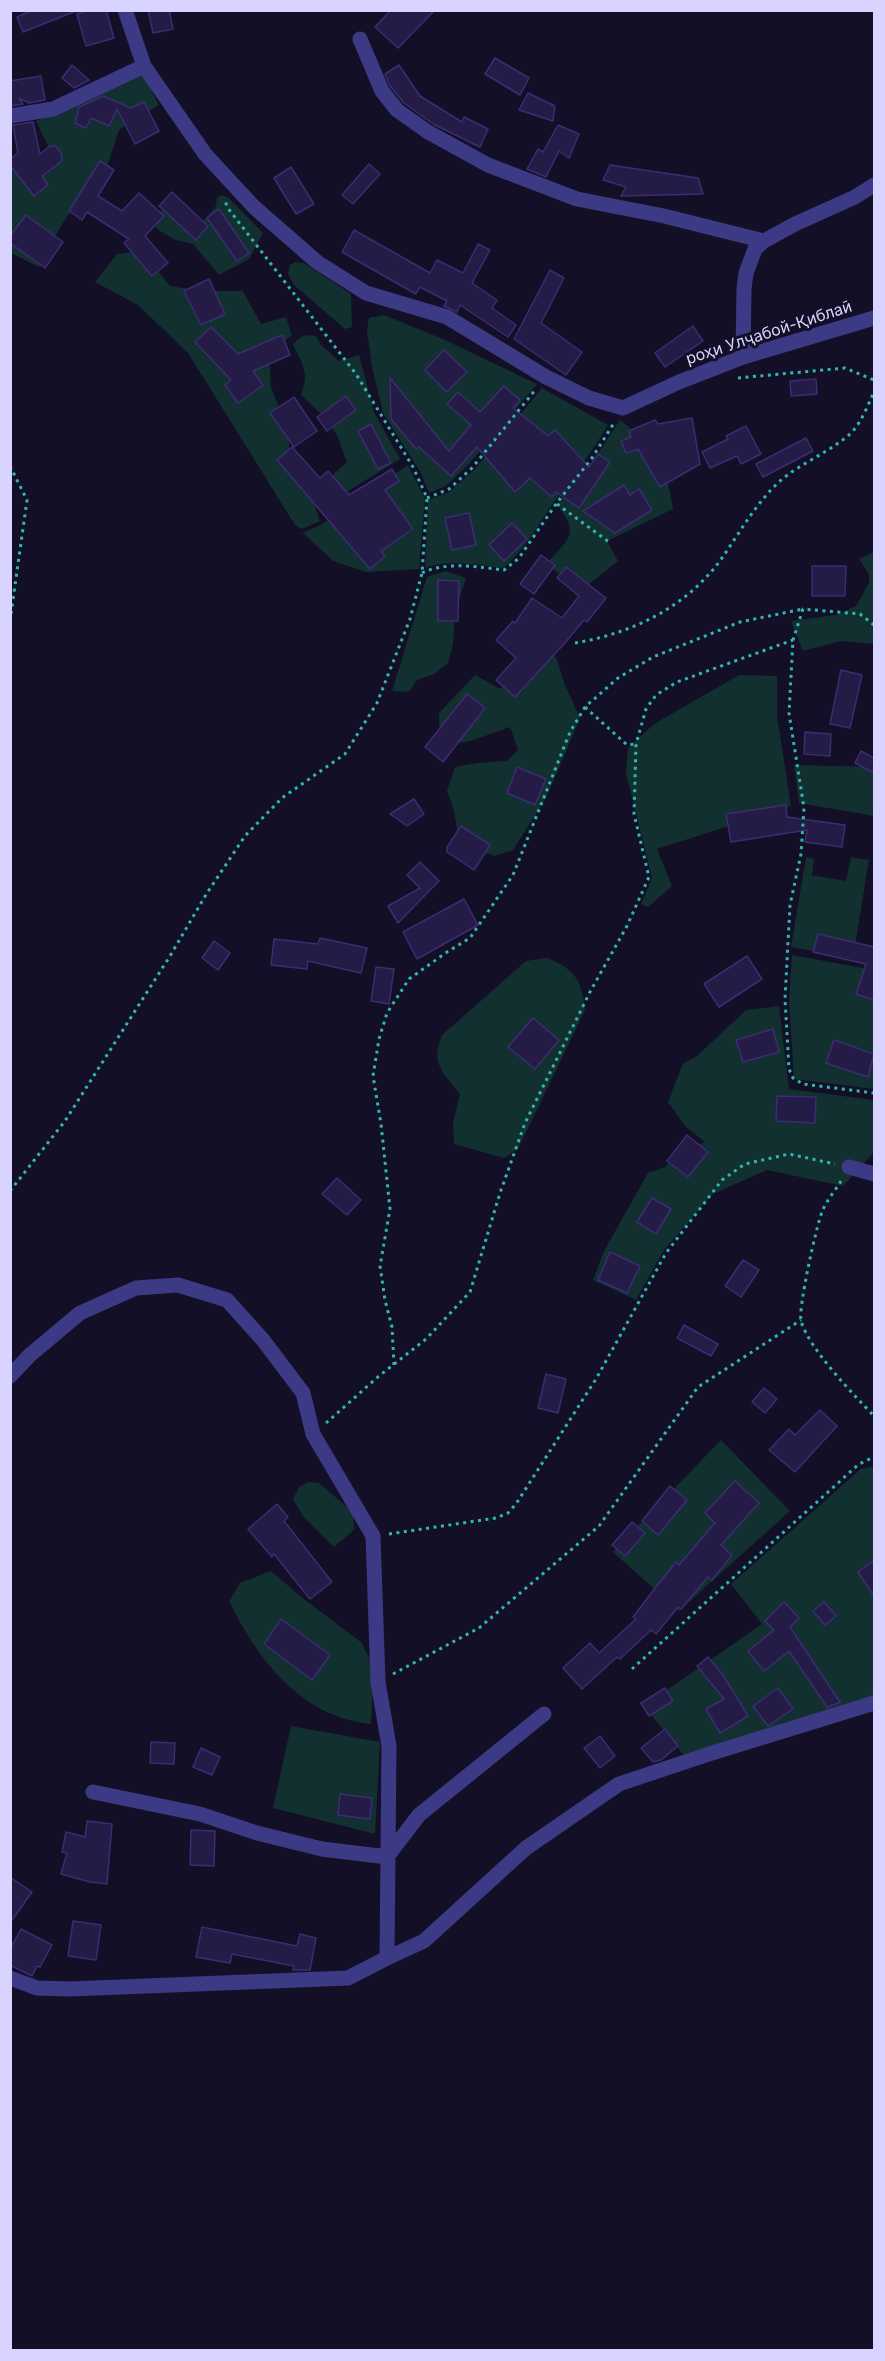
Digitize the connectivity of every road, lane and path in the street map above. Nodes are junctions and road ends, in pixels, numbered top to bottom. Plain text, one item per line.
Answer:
1 (124, 10) edge
2 (360, 39) dead end
3 (144, 66) junction
4 (10, 116) edge
5 (228, 178) junction
6 (874, 184) edge
7 (764, 241) junction
8 (874, 318) edge
9 (743, 357) junction
10 (546, 377) junction
11 (732, 378) dead end
12 (874, 380) edge
13 (874, 392) edge
14 (623, 408) junction
15 (10, 466) edge
16 (427, 498) junction
17 (556, 504) junction
18 (609, 542) dead end
19 (422, 573) junction
20 (803, 609) junction
21 (10, 621) edge
22 (874, 625) edge
23 (793, 640) junction
24 (575, 644) dead end
25 (585, 706) junction
26 (636, 744) junction
27 (874, 1093) edge
28 (849, 1167) junction
29 (874, 1174) edge
30 (10, 1191) edge
31 (801, 1320) junction
32 (394, 1366) junction
33 (10, 1376) edge
34 (874, 1416) edge
35 (313, 1434) junction
36 (874, 1457) edge
37 (374, 1536) junction
38 (632, 1669) dead end
39 (378, 1682) junction
40 (874, 1703) edge
41 (544, 1714) dead end
42 (93, 1792) dead end
43 (390, 1853) junction
44 (387, 1958) junction
45 (10, 1978) edge

1 - 3 street
2 - 7 street
3 - 4 street
3 - 5 street
5 - 10 street
5 - 16 path
6 - 7 street
7 - 9 street
8 - 9 street, роҳи Улҷабой-Қиблаӣ
9 - 14 street, роҳи Улҷабой-Қиблаӣ
10 - 14 street
10 - 16 path
11 - 12 path
13 - 24 path
14 - 17 path
15 - 21 path
16 - 19 path
17 - 18 path
17 - 19 path
19 - 30 path
20 - 22 path
20 - 23 path
20 - 25 path
23 - 26 path
23 - 27 path
25 - 26 path
25 - 32 path
26 - 32 path
28 - 29 street
28 - 31 path
28 - 37 path
31 - 34 path
31 - 39 path
32 - 35 path
33 - 35 street
35 - 37 street
36 - 38 path
37 - 39 street
39 - 43 street
40 - 44 street
41 - 43 street
42 - 43 street
43 - 44 street
44 - 45 street

